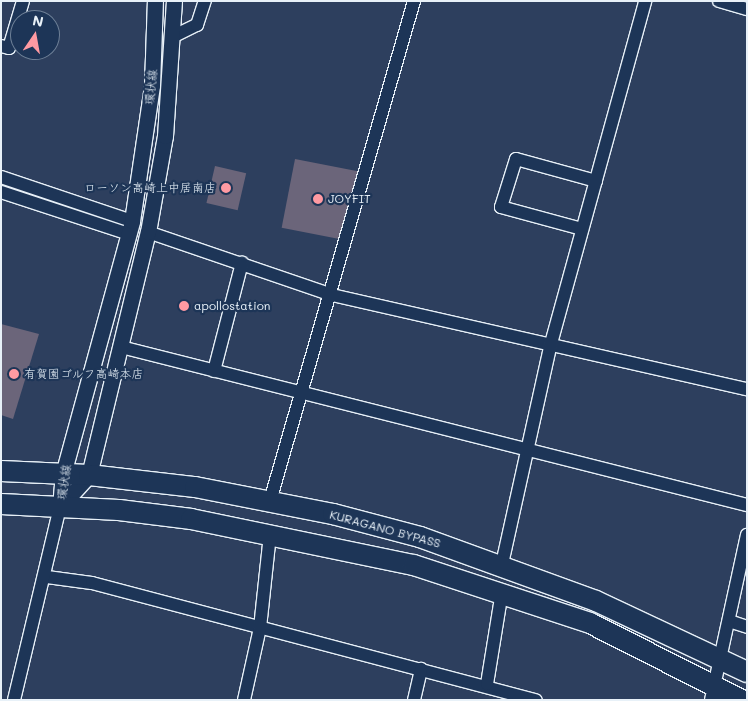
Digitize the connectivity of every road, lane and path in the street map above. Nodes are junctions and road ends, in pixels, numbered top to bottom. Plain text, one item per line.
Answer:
1 (23, 1) edge
2 (155, 1) edge
3 (174, 1) edge
4 (205, 1) edge
5 (414, 1) edge
6 (645, 1) edge
7 (720, 1) edge
8 (747, 9) edge
9 (172, 38) junction
10 (1, 46) edge
11 (1, 177) edge
12 (596, 181) junction
13 (1, 192) edge
14 (131, 228) junction
15 (582, 230) junction
16 (148, 232) junction
17 (242, 263) junction
18 (332, 295) junction
19 (550, 346) junction
20 (121, 347) junction
21 (214, 370) junction
22 (747, 389) edge
23 (303, 393) junction
24 (528, 450) junction
25 (1, 472) edge
26 (63, 474) junction
27 (89, 474) junction
28 (270, 501) junction
29 (1, 504) edge
30 (747, 505) edge
31 (60, 507) junction
32 (270, 534) junction
33 (747, 535) edge
34 (502, 564) junction
35 (47, 577) junction
36 (502, 591) junction
37 (729, 621) junction
38 (747, 627) edge
39 (260, 628) junction
40 (720, 657) junction
41 (422, 669) junction
42 (747, 672) edge
43 (487, 684) junction
44 (713, 692) edge
45 (14, 700) edge
46 (244, 700) edge
47 (414, 700) edge
48 (536, 700) edge
49 (742, 700) edge

1 - 10 street
2 - 14 street, 環状線
3 - 9 street, 環状線
4 - 9 street
5 - 18 street
6 - 12 street
7 - 8 street
9 - 16 street, 環状線
11 - 14 street
12 - 15 street
12 - 15 street
13 - 14 street
14 - 26 street, 環状線
15 - 19 street
16 - 17 street
16 - 20 street, 環状線
17 - 18 street
17 - 21 street
18 - 19 street
18 - 23 street
19 - 22 street
19 - 24 street
20 - 21 street
20 - 27 street, 環状線
21 - 23 street
23 - 24 street
23 - 28 street
24 - 30 street
24 - 34 street
25 - 26 highway, KURAGANO BYPASS
26 - 27 highway, KURAGANO BYPASS
26 - 31 street, 環状線
27 - 28 highway, KURAGANO BYPASS
27 - 31 street, 環状線
28 - 34 highway, KURAGANO BYPASS
29 - 31 highway
31 - 32 highway
31 - 35 street
32 - 36 highway
32 - 39 street
33 - 37 street
34 - 40 highway, KURAGANO BYPASS
35 - 39 street
35 - 45 street
36 - 43 street
36 - 44 highway
37 - 38 street
37 - 40 street
39 - 41 street
39 - 46 street
40 - 42 highway, KURAGANO BYPASS
40 - 44 street
41 - 43 street
41 - 47 street
43 - 48 street
44 - 49 highway

